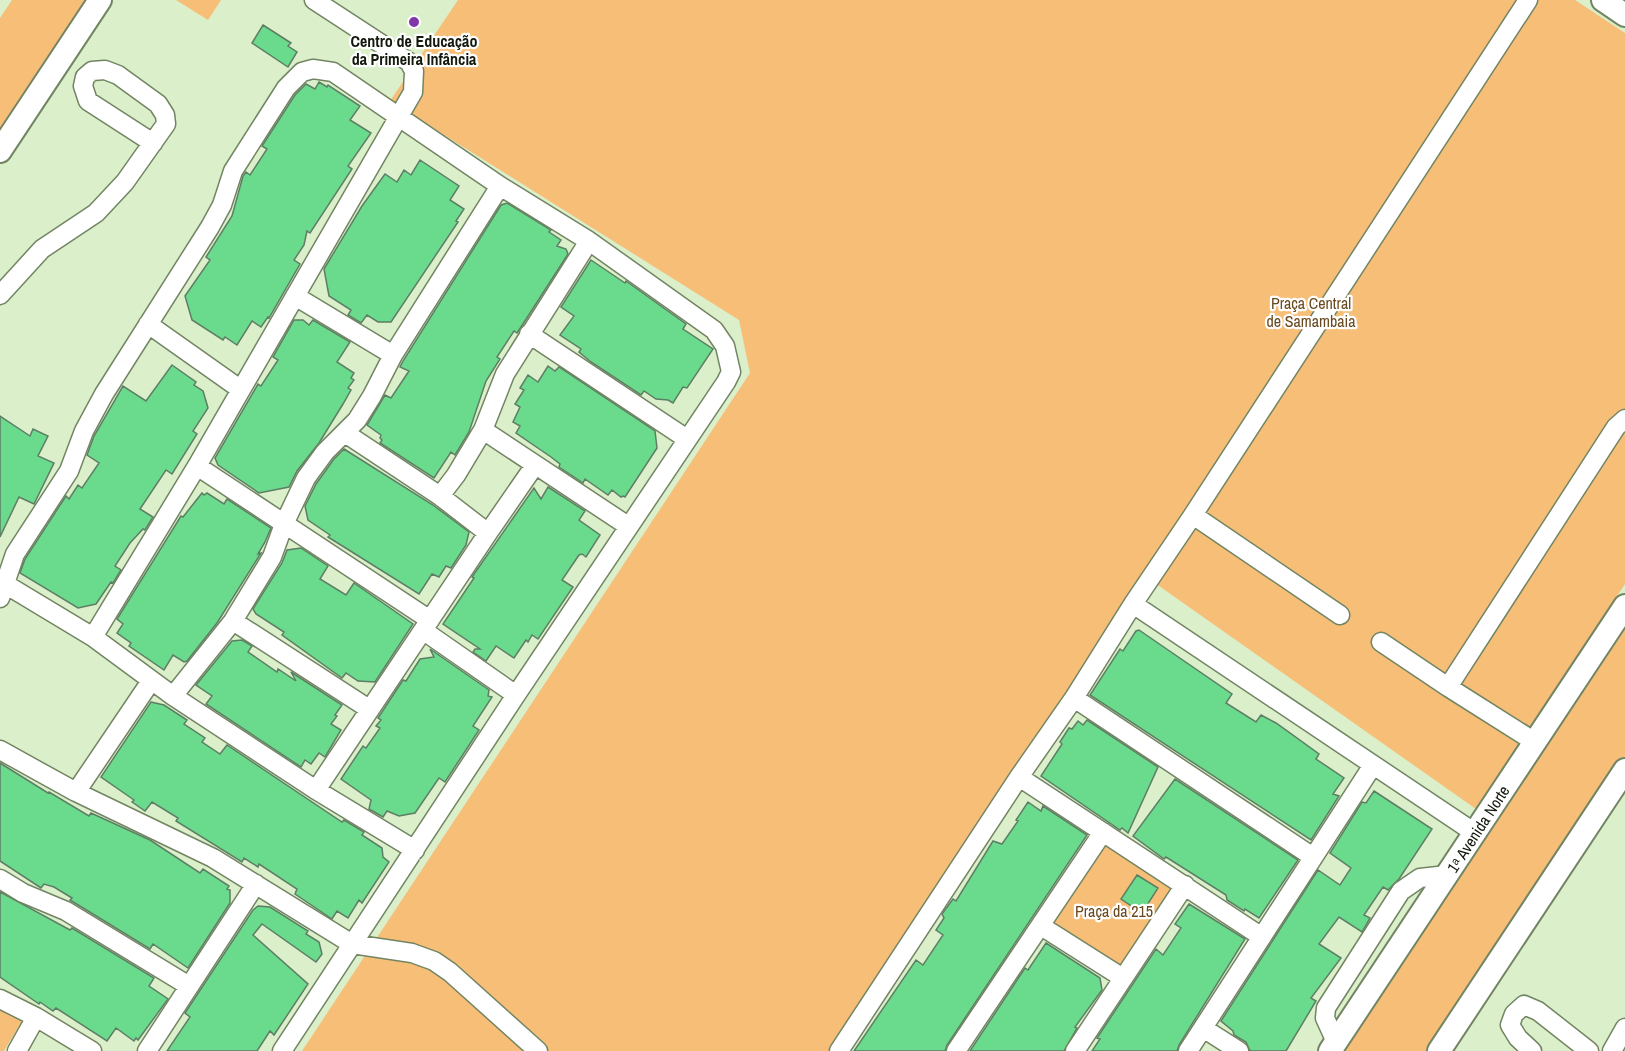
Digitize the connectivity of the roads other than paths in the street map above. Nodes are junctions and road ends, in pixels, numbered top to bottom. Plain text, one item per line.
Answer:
1 (100, 0) edge
2 (314, 0) edge
3 (1528, 0) edge
4 (1603, 0) edge
5 (1625, 15) edge
6 (401, 116) junction
7 (153, 143) junction
8 (0, 151) edge
9 (500, 186) junction
10 (589, 241) junction
11 (0, 295) edge
12 (295, 296) junction
13 (148, 324) junction
14 (529, 334) junction
15 (393, 355) junction
16 (240, 389) junction
17 (1625, 418) edge
18 (483, 430) junction
19 (345, 433) junction
20 (687, 440) junction
21 (535, 465) junction
22 (197, 466) junction
23 (440, 496) junction
24 (1193, 515) junction
25 (284, 524) junction
26 (628, 526) junction
27 (488, 532) junction
28 (2, 591) edge
29 (1132, 604) junction
30 (1625, 606) edge
31 (1340, 615) dead end
32 (233, 621) junction
33 (427, 626) junction
34 (93, 637) junction
35 (1381, 642) dead end
36 (151, 681) junction
37 (1448, 687) junction
38 (516, 695) junction
39 (173, 696) junction
40 (1074, 698) junction
41 (369, 709) junction
42 (1535, 742) junction
43 (0, 750) edge
44 (1373, 765) junction
45 (1625, 770) edge
46 (1019, 777) junction
47 (316, 790) junction
48 (76, 792) junction
49 (1103, 832) junction
50 (1475, 833) junction
51 (415, 850) junction
52 (1313, 857) junction
53 (1448, 875) junction
54 (0, 879) edge
55 (256, 884) junction
56 (1185, 885) junction
57 (1041, 926) junction
58 (1262, 937) junction
59 (352, 944) junction
60 (1123, 978) junction
61 (189, 986) junction
62 (0, 999) edge
63 (36, 1017) junction
64 (1203, 1028) junction
65 (1625, 1028) edge
66 (1333, 1047) edge
67 (17, 1051) edge
68 (92, 1051) edge
69 (147, 1051) edge
70 (282, 1051) edge
71 (538, 1051) edge
72 (839, 1051) edge
73 (956, 1051) edge
74 (1075, 1051) edge
75 (1188, 1051) edge
76 (1239, 1051) edge
77 (1439, 1051) edge
78 (1532, 1051) edge
79 (1589, 1051) edge
80 (1612, 1051) edge

1 - 8 main road
2 - 6 street
3 - 24 street
4 - 5 main road
6 - 9 street
6 - 12 street
6 - 13 street
7 - 7 street
7 - 11 street
9 - 10 street
9 - 15 street
10 - 14 street
10 - 20 street
12 - 15 street
12 - 16 street
13 - 16 street
13 - 28 street
14 - 18 street
14 - 20 street
15 - 19 street
16 - 22 street
17 - 37 street
18 - 21 street
18 - 23 street
19 - 23 street
19 - 25 street
20 - 26 street
21 - 26 street
21 - 27 street
22 - 25 street
22 - 34 street
23 - 27 street
24 - 29 street
24 - 31 street
25 - 32 street
25 - 33 street
26 - 38 street
27 - 33 street
28 - 34 street
29 - 40 street
29 - 44 street
30 - 42 main road, 1ᵃ Avenida Norte
32 - 39 street
32 - 41 street
33 - 38 street
33 - 41 street
34 - 36 street
35 - 37 street
36 - 39 street
36 - 48 street
37 - 42 street
38 - 51 street
39 - 47 street
40 - 46 street
40 - 52 street
41 - 47 street
42 - 50 main road, 1ᵃ Avenida Norte
43 - 48 street
44 - 50 street
44 - 52 street
45 - 77 main road
46 - 49 street
46 - 72 street
47 - 51 street
48 - 55 street
49 - 56 street
49 - 57 street
50 - 53 main road, 1ᵃ Avenida Norte
51 - 59 street
52 - 58 street
53 - 66 main road, 1ᵃ Avenida Norte
53 - 66 street
54 - 61 street
55 - 59 street
55 - 61 street
56 - 58 street
56 - 60 street
57 - 60 street
57 - 73 street
58 - 64 street
59 - 70 street
59 - 71 street
60 - 74 street
61 - 69 street
62 - 63 street
63 - 67 street
63 - 68 street
64 - 75 street
64 - 76 street
65 - 80 street
78 - 79 street

